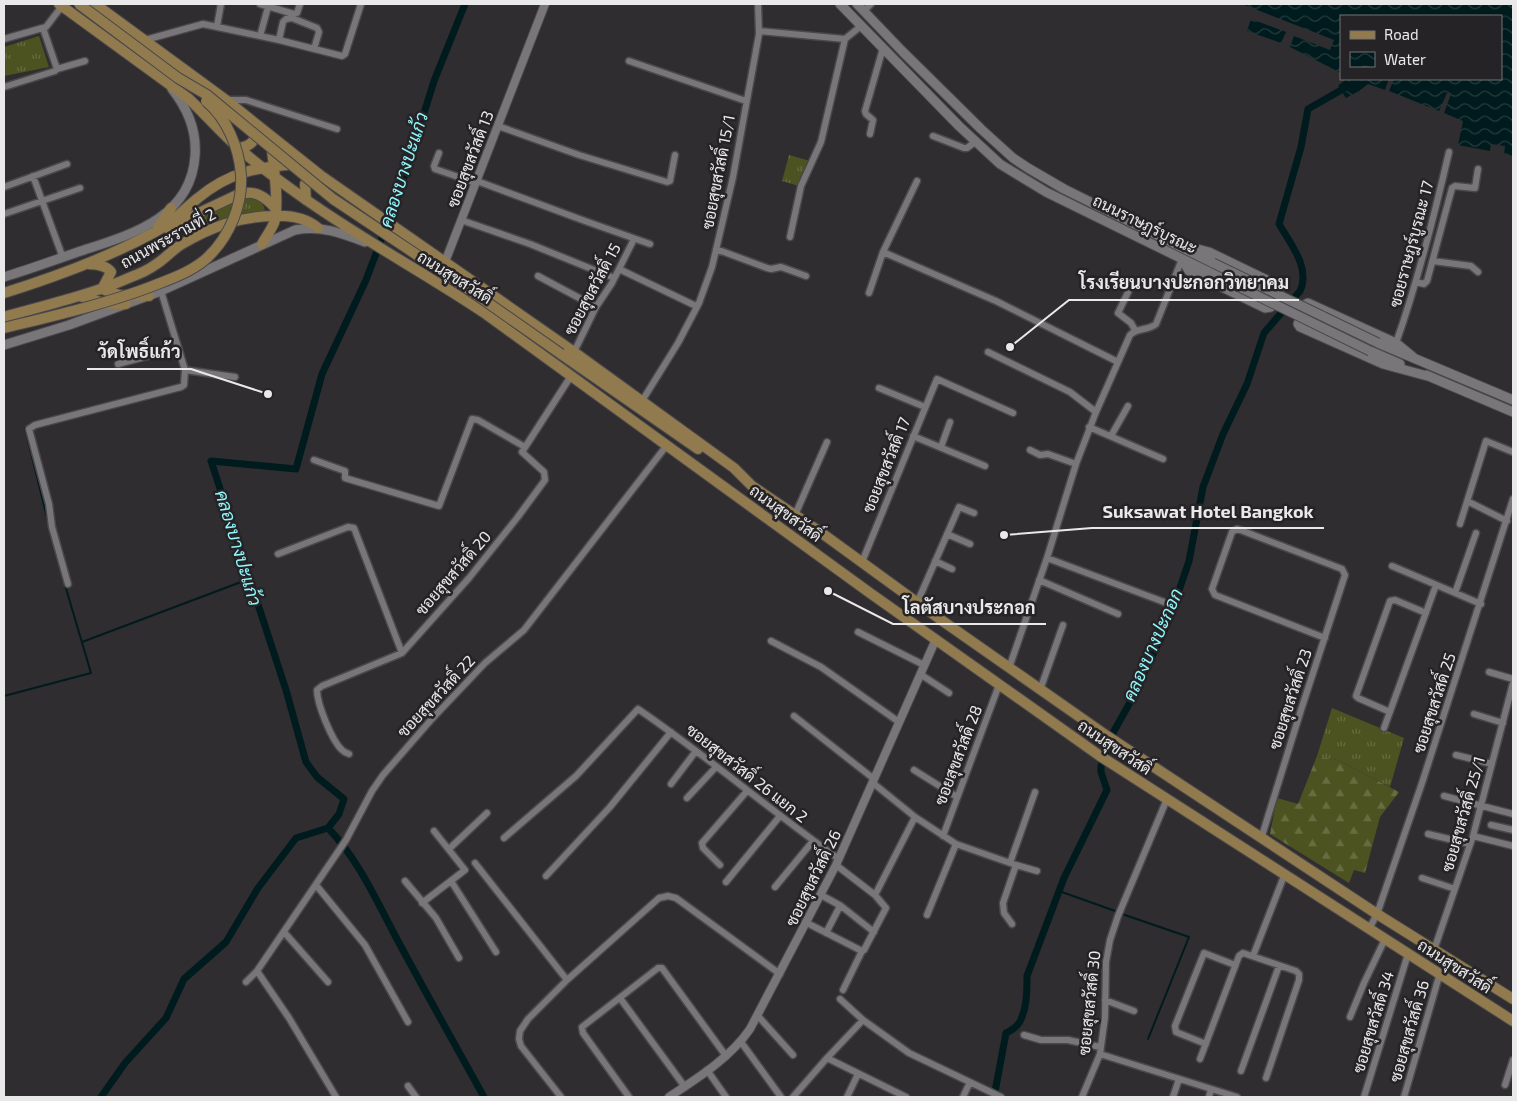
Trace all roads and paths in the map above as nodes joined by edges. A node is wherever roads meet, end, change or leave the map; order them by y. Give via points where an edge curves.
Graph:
1 (79, 4) edge
2 (95, 4) edge
3 (221, 4) edge
4 (260, 4) edge
5 (300, 4) edge
6 (361, 4) edge
7 (545, 4) edge
8 (758, 4) edge
9 (840, 4) edge
10 (871, 4) edge
11 (61, 5) edge
12 (268, 7) junction
13 (861, 7) edge
14 (217, 26) junction
15 (861, 26) junction
16 (43, 28) junction
17 (759, 31) junction
18 (260, 36) junction
19 (845, 38) junction
20 (4, 40) edge
21 (145, 40) junction
22 (279, 40) junction
23 (883, 48) junction
24 (314, 49) junction
25 (85, 61) dead end
26 (629, 61) dead end
27 (56, 69) junction
28 (178, 78) junction
29 (167, 82) junction
30 (4, 87) edge
31 (226, 100) junction
32 (746, 101) junction
33 (257, 124) junction
34 (498, 126) junction
35 (337, 128) dead end
36 (270, 133) junction
37 (870, 134) dead end
38 (933, 136) dead end
39 (975, 142) junction
40 (239, 148) junction
41 (439, 152) dead end
42 (1450, 152) dead end
43 (675, 155) dead end
44 (67, 164) dead end
45 (308, 166) junction
46 (1478, 169) dead end
47 (270, 170) junction
48 (320, 175) junction
49 (33, 176) junction
50 (917, 181) dead end
51 (477, 182) junction
52 (4, 187) edge
53 (80, 188) dead end
54 (43, 200) junction
55 (306, 200) junction
56 (171, 208) junction
57 (275, 212) junction
58 (4, 214) edge
59 (461, 220) junction
60 (176, 225) junction
61 (318, 228) junction
62 (155, 233) junction
63 (790, 238) dead end
64 (634, 239) junction
65 (1168, 240) junction
66 (262, 244) junction
67 (650, 244) dead end
68 (181, 245) junction
69 (374, 245) junction
70 (716, 249) junction
71 (883, 252) junction
72 (63, 258) junction
73 (1182, 259) junction
74 (1433, 260) junction
75 (445, 262) junction
76 (88, 264) junction
77 (619, 269) junction
78 (1478, 272) dead end
79 (538, 276) dead end
80 (806, 276) dead end
81 (4, 277) edge
82 (614, 278) junction
83 (1133, 282) dead end
84 (1416, 282) junction
85 (102, 289) junction
86 (162, 291) junction
87 (4, 293) edge
88 (869, 293) dead end
89 (80, 296) junction
90 (149, 296) junction
91 (126, 304) junction
92 (696, 306) junction
93 (596, 307) junction
94 (4, 316) edge
95 (4, 328) edge
96 (1135, 330) junction
97 (1396, 343) junction
98 (4, 345) edge
99 (178, 348) junction
100 (574, 352) junction
101 (988, 352) dead end
102 (1413, 357) junction
103 (1118, 362) junction
104 (118, 364) dead end
105 (185, 370) junction
106 (571, 376) junction
107 (234, 377) dead end
108 (1432, 377) junction
109 (879, 388) dead end
110 (1513, 400) edge
111 (642, 401) junction
112 (1128, 406) dead end
113 (925, 407) junction
114 (1096, 412) junction
115 (1513, 412) edge
116 (1013, 413) dead end
117 (950, 422) dead end
118 (1089, 427) junction
119 (913, 436) junction
120 (1111, 436) junction
121 (827, 442) dead end
122 (667, 445) junction
123 (525, 447) junction
124 (941, 447) junction
125 (1030, 450) dead end
126 (1513, 452) edge
127 (1163, 459) dead end
128 (314, 460) dead end
129 (1076, 464) junction
130 (985, 466) dead end
131 (746, 481) junction
132 (1513, 499) edge
133 (1470, 504) dead end
134 (974, 513) dead end
135 (795, 515) junction
136 (1507, 520) junction
137 (1460, 524) dead end
138 (1476, 533) dead end
139 (947, 534) junction
140 (970, 544) dead end
141 (278, 554) dead end
142 (1047, 558) junction
143 (935, 561) junction
144 (862, 562) junction
145 (1392, 566) dead end
146 (952, 569) dead end
147 (1039, 580) junction
148 (68, 584) dead end
149 (1436, 585) junction
150 (1455, 593) junction
151 (1164, 602) dead end
152 (917, 603) junction
153 (1481, 604) junction
154 (1426, 613) junction
155 (1118, 614) dead end
156 (1063, 625) dead end
157 (858, 632) dead end
158 (1325, 638) junction
159 (936, 639) junction
160 (770, 641) dead end
161 (402, 653) junction
162 (924, 665) junction
163 (1009, 668) junction
164 (1489, 672) dead end
165 (920, 674) junction
166 (1513, 679) edge
167 (1513, 683) edge
168 (999, 685) junction
169 (1040, 690) junction
170 (949, 693) dead end
171 (1390, 712) junction
172 (1474, 714) dead end
173 (794, 716) dead end
174 (899, 722) junction
175 (1503, 723) junction
176 (1384, 728) dead end
177 (671, 732) junction
178 (696, 751) junction
179 (349, 754) dead end
180 (1456, 755) dead end
181 (1492, 764) junction
182 (716, 767) junction
183 (914, 770) dead end
184 (874, 781) junction
185 (671, 784) dead end
186 (747, 791) junction
187 (1035, 792) dead end
188 (1444, 796) dead end
189 (957, 797) junction
190 (687, 798) dead end
191 (1167, 798) junction
192 (1482, 806) junction
193 (487, 813) dead end
194 (1513, 814) edge
195 (780, 816) junction
196 (915, 817) junction
197 (1490, 825) dead end
198 (1513, 830) edge
199 (434, 831) dead end
200 (1428, 834) dead end
201 (943, 836) junction
202 (1473, 836) junction
203 (504, 838) dead end
204 (1261, 839) junction
205 (813, 841) junction
206 (956, 844) junction
207 (1470, 844) junction
208 (1513, 846) edge
209 (449, 849) junction
210 (837, 862) junction
211 (475, 863) dead end
212 (1013, 864) junction
213 (720, 865) dead end
214 (1037, 872) dead end
215 (546, 876) dead end
216 (1284, 876) junction
217 (1422, 878) dead end
218 (405, 880) dead end
219 (451, 881) junction
220 (726, 882) dead end
221 (316, 885) junction
222 (775, 887) dead end
223 (1455, 888) junction
224 (821, 895) junction
225 (875, 895) junction
226 (422, 902) junction
227 (840, 906) junction
228 (1377, 914) junction
229 (927, 915) dead end
230 (807, 923) junction
231 (1012, 924) dead end
232 (1369, 929) junction
233 (284, 932) junction
234 (874, 932) junction
235 (826, 933) junction
236 (1384, 939) junction
237 (1434, 950) junction
238 (862, 951) junction
239 (496, 952) dead end
240 (1408, 954) junction
241 (1253, 956) junction
242 (459, 958) dead end
243 (1235, 965) junction
244 (1279, 966) junction
245 (257, 971) junction
246 (1440, 973) junction
247 (780, 974) junction
248 (567, 980) junction
249 (246, 982) dead end
250 (328, 982) dead end
251 (843, 990) dead end
252 (620, 998) junction
253 (840, 999) dead end
254 (1513, 999) edge
255 (1105, 1000) junction
256 (1134, 1011) dead end
257 (758, 1016) junction
258 (1350, 1017) dead end
259 (863, 1020) junction
260 (1513, 1021) edge
261 (408, 1022) dead end
262 (1024, 1034) dead end
263 (741, 1042) junction
264 (1206, 1044) junction
265 (1100, 1050) junction
266 (793, 1055) dead end
267 (726, 1056) junction
268 (827, 1058) junction
269 (1200, 1059) dead end
270 (1513, 1060) edge
271 (707, 1070) junction
272 (1241, 1071) dead end
273 (858, 1074) junction
274 (1266, 1078) dead end
275 (1179, 1079) junction
276 (970, 1082) junction
277 (1505, 1085) dead end
278 (408, 1086) dead end
279 (685, 1087) junction
280 (890, 1089) junction
281 (1211, 1089) junction
282 (679, 1095) edge
283 (336, 1097) edge
284 (416, 1097) edge
285 (561, 1097) edge
286 (629, 1097) edge
287 (670, 1097) edge
288 (726, 1097) edge
289 (781, 1097) edge
290 (793, 1097) edge
291 (847, 1097) edge
292 (886, 1097) edge
293 (906, 1097) edge
294 (963, 1097) edge
295 (1000, 1097) edge
296 (1082, 1097) edge
297 (1173, 1097) edge
298 (1209, 1097) edge
299 (1237, 1097) edge
300 (1364, 1097) edge
301 (1404, 1097) edge

1 - 28 main road, bridge
2 - 21 main road, ถนนสุขสวัสดิ์
3 - 14 street
4 - 12 street
5 - 12 street via 294,14
6 - 24 street via 345,54 337,56
7 - 34 street, ซอยสุขสวัสดิ์ 13
8 - 17 street, ซอยสุขสวัสดิ์ 15/1
9 - 15 main road, ถนนราษฎร์บูรณะ
10 - 13 street
11 - 16 street
11 - 29 main road, ถนนสุขสวัสดิ์
12 - 18 street
13 - 65 main road, ถนนราษฎร์บูรณะ via 981,129 1014,158 1064,189
14 - 18 street
14 - 21 street via 202,24
15 - 19 street
15 - 23 main road, ถนนราษฎร์บูรณะ
16 - 20 street
16 - 27 street
17 - 19 street
17 - 32 street, ซอยสุขสวัสดิ์ 15/1
18 - 22 street
19 - 63 street via 821,142 801,186
21 - 31 main road, ถนนสุขสวัสดิ์
22 - 24 street
22 - 24 street via 284,22 292,18 317,28 319,32
23 - 37 street via 865,110 873,120
23 - 39 main road, ถนนราษฎร์บูรณะ
25 - 27 street
26 - 32 street
27 - 30 street via 55,72
28 - 95 main road, bridge via 210,104 224,122 237,151 241,182 239,200 232,223 222,240 196,266 160,283 100,304
28 - 131 main road, bridge via 207,95 334,199 472,290
29 - 40 main road, ถนนสุขสวัสดิ์
29 - 56 main road, ถนนพระรามที่ 2 via 188,113 196,148 192,178
31 - 33 main road, ถนนสุขสวัสดิ์
31 - 35 street via 246,100
32 - 70 street, ซอยสุขสวัสดิ์ 15/1
33 - 36 main road, ถนนสุขสวัสดิ์
33 - 40 main road via 252,144
34 - 43 street via 667,182 670,181
34 - 51 street, ซอยสุขสวัสดิ์ 13
36 - 45 main road, ถนนสุขสวัสดิ์
36 - 47 main road
38 - 39 street via 964,148
39 - 73 main road, ถนนราษฎร์บูรณะ via 1000,164 1029,182
40 - 47 main road, ถนนสุขสวัสดิ์
41 - 51 street via 435,169
42 - 84 street, ซอยราษฎร์บูรณะ 17
44 - 49 street
45 - 47 main road, ถนนพระรามที่ 2 via 300,164
45 - 48 main road, ถนนสุขสวัสดิ์
46 - 74 street via 1475,188 1452,188
47 - 55 main road, ถนนสุขสวัสดิ์
47 - 57 main road
47 - 62 main road, ถนนพระรามที่ 2 via 244,171 222,181
48 - 55 main road via 311,177 305,184
48 - 75 main road, ถนนสุขสวัสดิ์
49 - 52 street
49 - 54 street
50 - 71 street
51 - 59 street, ซอยสุขสวัสดิ์ 13
51 - 64 street
53 - 54 street
54 - 58 street
54 - 72 street
55 - 69 main road, ถนนสุขสวัสดิ์
56 - 62 main road
56 - 72 main road, ถนนพระรามที่ 2 via 156,221 127,236
57 - 60 main road via 264,196 247,192
57 - 61 main road, ถนนพระรามที่ 2 via 302,218
57 - 66 main road via 274,224
57 - 68 main road, ถนนพระรามที่ 2 via 229,221
59 - 75 street, ซอยสุขสวัสดิ์ 13
59 - 82 street
60 - 62 main road
60 - 68 main road via 185,234
61 - 66 main road, ถนนพระรามที่ 2 via 295,230
61 - 69 main road, ถนนพระรามที่ 2
62 - 76 main road, ถนนพระรามที่ 2
64 - 67 street
64 - 77 street, ซอยสุขสวัสดิ์ 15
65 - 73 main road via 1209,252 1279,289 1271,307 1265,308 1189,271
65 - 102 main road, ถนนราษฎร์บูรณะ, bridge
66 - 86 main road, ถนนพระรามที่ 2
68 - 85 main road, ถนนพระรามที่ 2 via 154,266
69 - 106 main road, ถนนสุขสวัสดิ์ via 470,303
70 - 80 street, ซอยสุขสวัสดิ์ 15/1 via 767,268 781,267
70 - 92 street, ซอยสุขสวัสดิ์ 15/1
71 - 88 street
71 - 103 street via 996,301
72 - 81 main road, ถนนพระรามที่ 2
73 - 96 street via 1156,324
73 - 108 main road, ถนนราษฎร์บูรณะ, bridge via 1370,351
74 - 78 street via 1471,266
74 - 84 street via 1428,281 1424,284
75 - 100 main road, ถนนสุขสวัสดิ์
76 - 85 main road via 102,266 111,272
76 - 87 main road, ถนนพระรามที่ 2
77 - 82 street, ซอยสุขสวัสดิ์ 15
77 - 92 street
79 - 93 street
82 - 93 street, ซอยสุขสวัสดิ์ 15
83 - 96 street via 1118,313
84 - 97 street, ซอยราษฎร์บูรณะ 17
85 - 89 main road, ถนนพระรามที่ 2
85 - 90 main road via 119,295
86 - 90 main road, ถนนพระรามที่ 2
86 - 99 street
89 - 91 main road via 96,302
89 - 94 main road, ถนนพระรามที่ 2
90 - 91 main road, ถนนพระรามที่ 2
91 - 98 main road, ถนนพระรามที่ 2
92 - 111 street, ซอยสุขสวัสดิ์ 15/1 via 678,343
93 - 100 street, ซอยสุขสวัสดิ์ 15
96 - 103 street
97 - 102 main road
97 - 108 main road via 1308,303 1298,324 1383,364
99 - 104 street
99 - 105 street
100 - 111 main road, ถนนสุขสวัสดิ์
101 - 114 street via 1070,392
102 - 110 main road, ถนนราษฎร์บูรณะ
103 - 114 street
105 - 107 street
105 - 148 street via 186,380 181,387 29,429
106 - 122 main road, ถนนสุขสวัสดิ์
106 - 123 street
108 - 115 main road, ถนนราษฎร์บูรณะ
109 - 113 street via 911,398
111 - 131 main road, ถนนสุขสวัสดิ์ via 734,468
112 - 120 street
113 - 116 street, ซอยสุขสวัสดิ์ 17 via 937,379
113 - 119 street, ซอยสุขสวัสดิ์ 17
114 - 118 street
117 - 124 street
118 - 120 street
118 - 129 street
119 - 124 street
119 - 144 street, ซอยสุขสวัสดิ์ 17
120 - 127 street
121 - 135 street
122 - 159 main road, ถนนสุขสวัสดิ์
122 - 221 street, ซอยสุขสวัสดิ์ 22 via 524,630 486,663 383,775
123 - 128 street via 472,419 439,506 346,478 345,471
123 - 161 street, ซอยสุขสวัสดิ์ 20 via 523,455 544,472 545,480 469,578
124 - 130 street
125 - 129 street
126 - 137 street via 1486,441
129 - 142 street
131 - 135 main road, ถนนสุขสวัสดิ์
132 - 136 street, ซอยสุขสวัสดิ์ 25
133 - 136 street
134 - 139 street via 959,507
135 - 144 main road, ถนนสุขสวัสดิ์
136 - 153 street, ซอยสุขสวัสดิ์ 25
138 - 150 street
139 - 140 street
139 - 143 street
141 - 161 street via 348,527 354,528
142 - 147 street
142 - 151 street
143 - 146 street
143 - 152 street
144 - 152 main road, ถนนสุขสวัสดิ์
145 - 149 street
147 - 155 street
147 - 163 street
149 - 150 street
149 - 154 street
150 - 153 street
152 - 163 main road, ถนนสุขสวัสดิ์
153 - 228 street, ซอยสุขสวัสดิ์ 25
154 - 171 street
154 - 171 street via 1390,601 1356,696
156 - 169 street
157 - 162 street
158 - 158 street, ซอยสุขสวัสดิ์ 23 via 1215,595 1212,589 1232,532 1237,529 1342,569 1345,575
158 - 204 street, ซอยสุขสวัสดิ์ 23
159 - 162 street, ซอยสุขสวัสดิ์ 26
159 - 168 main road, ถนนสุขสวัสดิ์
160 - 174 street via 821,667
161 - 179 street, ซอยสุขสวัสดิ์ 20 via 318,690 318,699 332,734 341,750
162 - 165 street, ซอยสุขสวัสดิ์ 26
163 - 169 main road, ถนนสุขสวัสดิ์
164 - 166 street
165 - 170 street
165 - 174 street, ซอยสุขสวัสดิ์ 26
167 - 175 street, ซอยสุขสวัสดิ์ 25/1
168 - 189 street, ซอยสุขสวัสดิ์ 28
168 - 191 main road, ถนนสุขสวัสดิ์ via 1116,767
169 - 204 main road, ถนนสุขสวัสดิ์
171 - 176 street
172 - 175 street
173 - 184 street
174 - 184 street, ซอยสุขสวัสดิ์ 26
175 - 181 street, ซอยสุขสวัสดิ์ 25/1
177 - 178 street, ซอยสุขสวัสดิ์ 26 แยก 2
177 - 203 street, ซอยสุขสวัสดิ์ 26 แยก 2 via 638,709 576,776
177 - 215 street via 610,807
178 - 182 street, ซอยสุขสวัสดิ์ 26 แยก 2
178 - 185 street
180 - 181 street
181 - 192 street, ซอยสุขสวัสดิ์ 25/1
182 - 186 street, ซอยสุขสวัสดิ์ 26 แยก 2
182 - 190 street
183 - 189 street
184 - 196 street
184 - 210 street, ซอยสุขสวัสดิ์ 26
186 - 195 street, ซอยสุขสวัสดิ์ 26 แยก 2
186 - 213 street via 702,843 702,848
187 - 212 street
188 - 192 street
189 - 201 street, ซอยสุขสวัสดิ์ 28
191 - 216 main road, ถนนสุขสวัสดิ์
191 - 255 street, ซอยสุขสวัสดิ์ 30 via 1110,940
192 - 194 street
192 - 202 street, ซอยสุขสวัสดิ์ 25/1
193 - 209 street
195 - 205 street, ซอยสุขสวัสดิ์ 26 แยก 2
195 - 220 street
196 - 201 street
196 - 225 street
197 - 198 street
199 - 209 street
200 - 207 street
201 - 206 street
202 - 207 street, ซอยสุขสวัสดิ์ 25/1
202 - 208 street
204 - 228 main road, ถนนสุขสวัสดิ์
205 - 210 street, ซอยสุขสวัสดิ์ 26 แยก 2
205 - 222 street
206 - 212 street
206 - 229 street
207 - 223 street, ซอยสุขสวัสดิ์ 25/1
209 - 219 street via 466,870
210 - 224 street, ซอยสุขสวัสดิ์ 26
210 - 225 street, ซอยสุขสวัสดิ์ 26 แยก 2
211 - 248 street
212 - 214 street
212 - 231 street via 1003,903 1004,913
216 - 232 main road, ถนนสุขสวัสดิ์
216 - 241 street
217 - 223 street
218 - 226 street
219 - 226 street
219 - 239 street
221 - 233 street, ซอยสุขสวัสดิ์ 22
221 - 261 street via 365,945
223 - 237 street, ซอยสุขสวัสดิ์ 25/1
224 - 227 street
224 - 230 street, ซอยสุขสวัสดิ์ 26
225 - 234 street via 886,908
226 - 242 street via 436,918
227 - 234 street
227 - 235 street
228 - 232 street, ซอยสุขสวัสดิ์ 25
228 - 237 main road, ถนนสุขสวัสดิ์
230 - 235 street
230 - 247 street, ซอยสุขสวัสดิ์ 26
232 - 236 main road, ถนนสุขสวัสดิ์
233 - 245 street, ซอยสุขสวัสดิ์ 22
233 - 250 street
234 - 238 street
235 - 238 street
236 - 240 main road, ถนนสุขสวัสดิ์
236 - 258 street
237 - 254 main road, ถนนสุขสวัสดิ์
238 - 251 street
240 - 246 main road, ถนนสุขสวัสดิ์
240 - 300 street, ซอยสุขสวัสดิ์ 34
241 - 243 street via 1243,953
241 - 244 street
243 - 264 street
243 - 264 street via 1204,953 1175,1029
244 - 272 street
244 - 274 street via 1296,971 1299,980
245 - 249 street, ซอยสุขสวัสดิ์ 22
245 - 283 street
246 - 260 main road, ถนนสุขสวัสดิ์
246 - 301 street, ซอยสุขสวัสดิ์ 36
247 - 248 street via 676,898 668,896 654,901
247 - 257 street, ซอยสุขสวัสดิ์ 26
248 - 285 street via 528,1019 519,1039
252 - 267 street via 662,968
252 - 279 street
252 - 286 street via 584,1025 582,1033
253 - 259 street
255 - 256 street
255 - 265 street, ซอยสุขสวัสดิ์ 30
257 - 263 street, ซอยสุขสวัสดิ์ 26
257 - 266 street
259 - 268 street
259 - 276 street via 910,1053
262 - 265 street via 1041,1040 1068,1040
263 - 267 street, ซอยสุขสวัสดิ์ 26
263 - 289 street
264 - 269 street
265 - 275 street
265 - 296 street, ซอยสุขสวัสดิ์ 30
267 - 271 street, ซอยสุขสวัสดิ์ 26
268 - 273 street
268 - 290 street
270 - 277 street
271 - 279 street, ซอยสุขสวัสดิ์ 26
271 - 288 street
273 - 280 street
273 - 291 street
275 - 281 street
275 - 297 street
276 - 294 street
276 - 295 street
278 - 284 street
279 - 282 street, ซอยสุขสวัสดิ์ 26
280 - 292 street
280 - 293 street
281 - 298 street
281 - 299 street
282 - 287 street, ซอยสุขสวัสดิ์ 26

